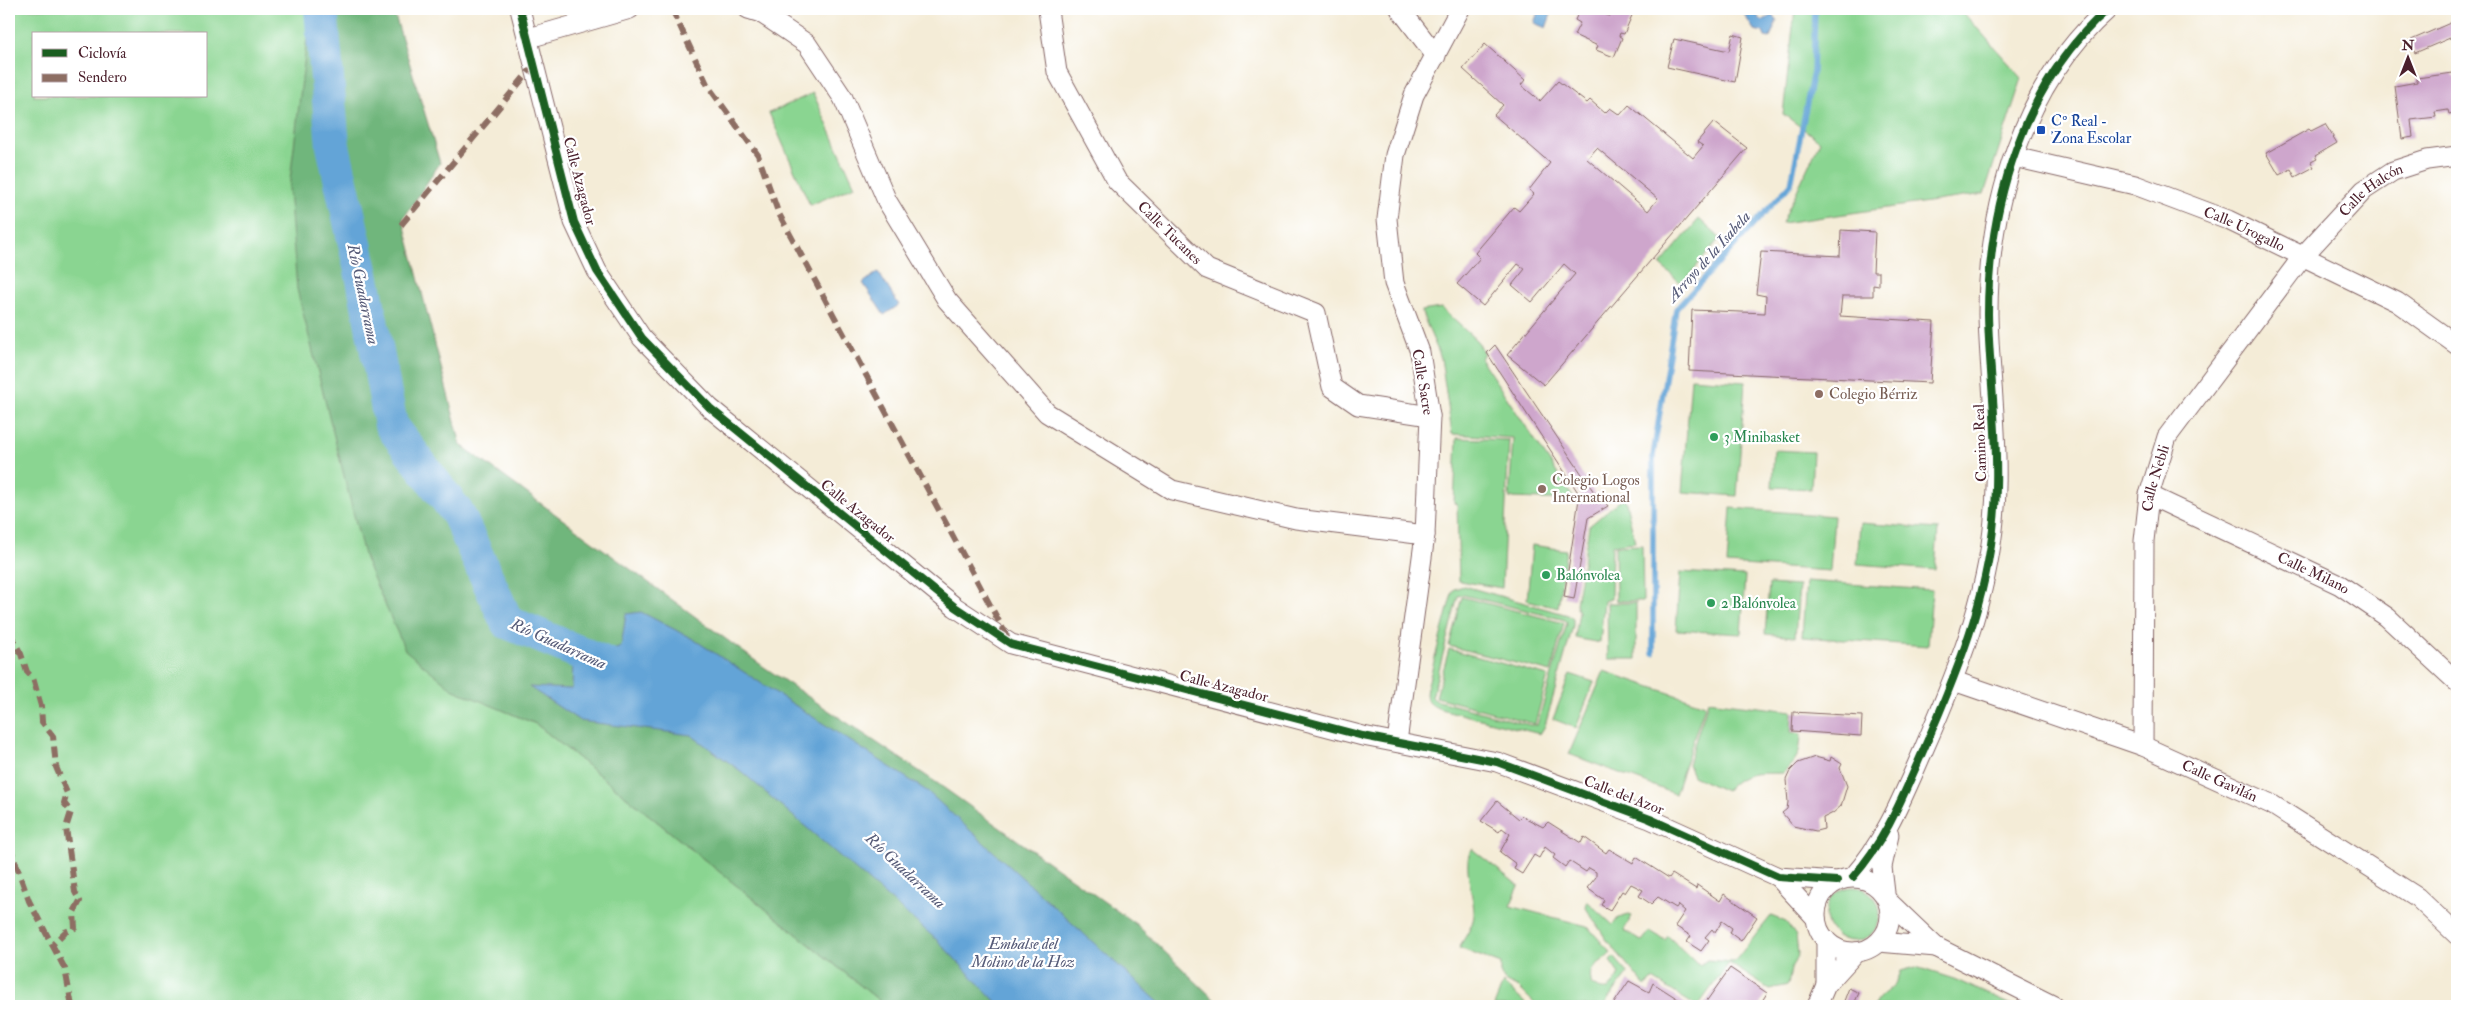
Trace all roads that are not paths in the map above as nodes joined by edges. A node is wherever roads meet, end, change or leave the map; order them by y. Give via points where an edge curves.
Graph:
1 (520, 9) edge
2 (630, 9) edge
3 (748, 9) edge
4 (1400, 9) edge
5 (1460, 9) edge
6 (2108, 9) edge
7 (1048, 10) dead end
8 (529, 38) junction
9 (1436, 56) junction
10 (2457, 156) edge
11 (2014, 157) junction
12 (2303, 256) junction
13 (2457, 345) edge
14 (1430, 416) junction
15 (2150, 495) junction
16 (1424, 535) junction
17 (1954, 681) junction
18 (2457, 682) edge
19 (1396, 742) junction
20 (2143, 746) junction
21 (1891, 824) junction
22 (1778, 878) junction
23 (1845, 879) junction
24 (1887, 898) junction
25 (1816, 918) junction
26 (2457, 935) edge
27 (1826, 940) junction
28 (1879, 942) junction
29 (1936, 947) junction
30 (1856, 952) junction
31 (1826, 985) junction
32 (1817, 1006) edge
33 (2054, 1006) edge

1 - 8 street, Calle Azagador
2 - 8 street
3 - 16 street via 761,13 807,44 843,98 887,201 947,300 1047,413 1172,490 1296,519
4 - 9 street
5 - 9 street, Calle Sacre
6 - 11 street, Camino Real via 2070,50 2046,84 2023,130
7 - 14 street, Calle Tucanes via 1056,72 1117,181 1207,269 1316,313 1332,387 1358,404
8 - 19 street, Calle Azagador via 574,222 597,271 642,338 710,408 955,607 1011,644 1220,700
9 - 14 street, Calle Sacre via 1414,95 1395,155 1387,218 1394,284 1420,352
10 - 12 street, Calle Halcón via 2427,160 2393,171 2364,190
11 - 12 street, Calle Urogallo via 2135,185 2228,220
11 - 17 street, Camino Real via 1996,223 1989,287 1996,486 1992,541 1984,591
12 - 13 street, Calle Urogallo via 2397,302
12 - 15 street, Calle Nebli via 2167,437
14 - 16 street, Calle Sacre
15 - 18 street, Calle Milano via 2340,586 2387,617
15 - 20 street, Calle Nebli via 2144,541
16 - 19 street, Calle Sacre
17 - 20 street, Calle Gavilán
17 - 21 street, Camino Real
19 - 22 street, Calle del Azor via 1496,762 1650,819
20 - 26 street, Calle Gavilán via 2271,804 2416,897
21 - 23 street, Camino Real via 1870,858
21 - 24 street, Camino Real via 1882,867
22 - 23 street, Calle del Azor
22 - 25 street, Calle del Azor
23 - 24 street via 1871,881
23 - 25 street via 1820,896
24 - 28 street via 1890,924
24 - 29 street
25 - 27 street
27 - 30 street via 1839,949
27 - 31 street
28 - 29 street
28 - 30 street
29 - 33 street
30 - 31 street
31 - 32 street

